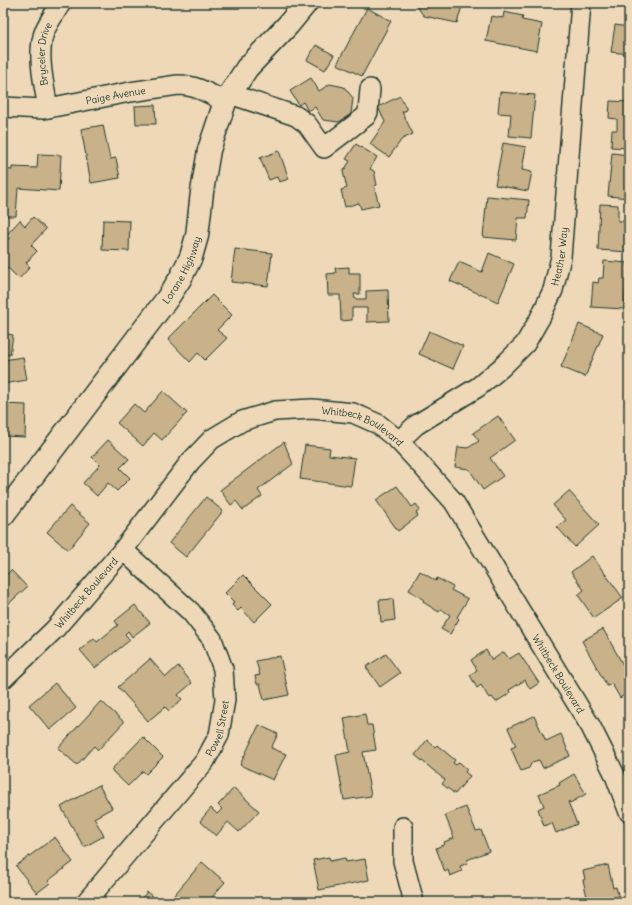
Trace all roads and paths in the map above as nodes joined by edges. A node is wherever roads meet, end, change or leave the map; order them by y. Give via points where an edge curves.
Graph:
1 (61, 3) edge
2 (306, 3) edge
3 (581, 3) edge
4 (370, 89) dead end
5 (228, 98) junction
6 (3, 107) edge
7 (48, 108) junction
8 (400, 441) junction
9 (3, 515) edge
10 (123, 550) junction
11 (3, 679) edge
12 (629, 812) edge
13 (402, 827) dead end
14 (86, 902) edge
15 (414, 902) edge

1 - 7 street, Bryceler Drive via 42,40 43,77
2 - 5 street, Lorane Highway via 247,68
3 - 8 street, Heather Way via 561,257 553,290 525,344 502,367 478,386 416,425
4 - 5 street, Paige Avenue via 366,116 324,148 307,124 296,116
5 - 7 street, Paige Avenue via 195,87 178,85
5 - 9 street, Lorane Highway via 209,150 197,236 191,257 180,279
6 - 7 street, Paige Avenue
8 - 10 street, Whitbeck Boulevard via 378,424 353,413 312,409 275,411 242,421 212,439 190,462
8 - 12 street, Whitbeck Boulevard via 454,502 591,727 614,773
10 - 11 street, Whitbeck Boulevard via 55,629
10 - 14 street, Powell Street via 191,612 212,639 223,670 225,700 219,735 205,761
13 - 15 street via 403,861

